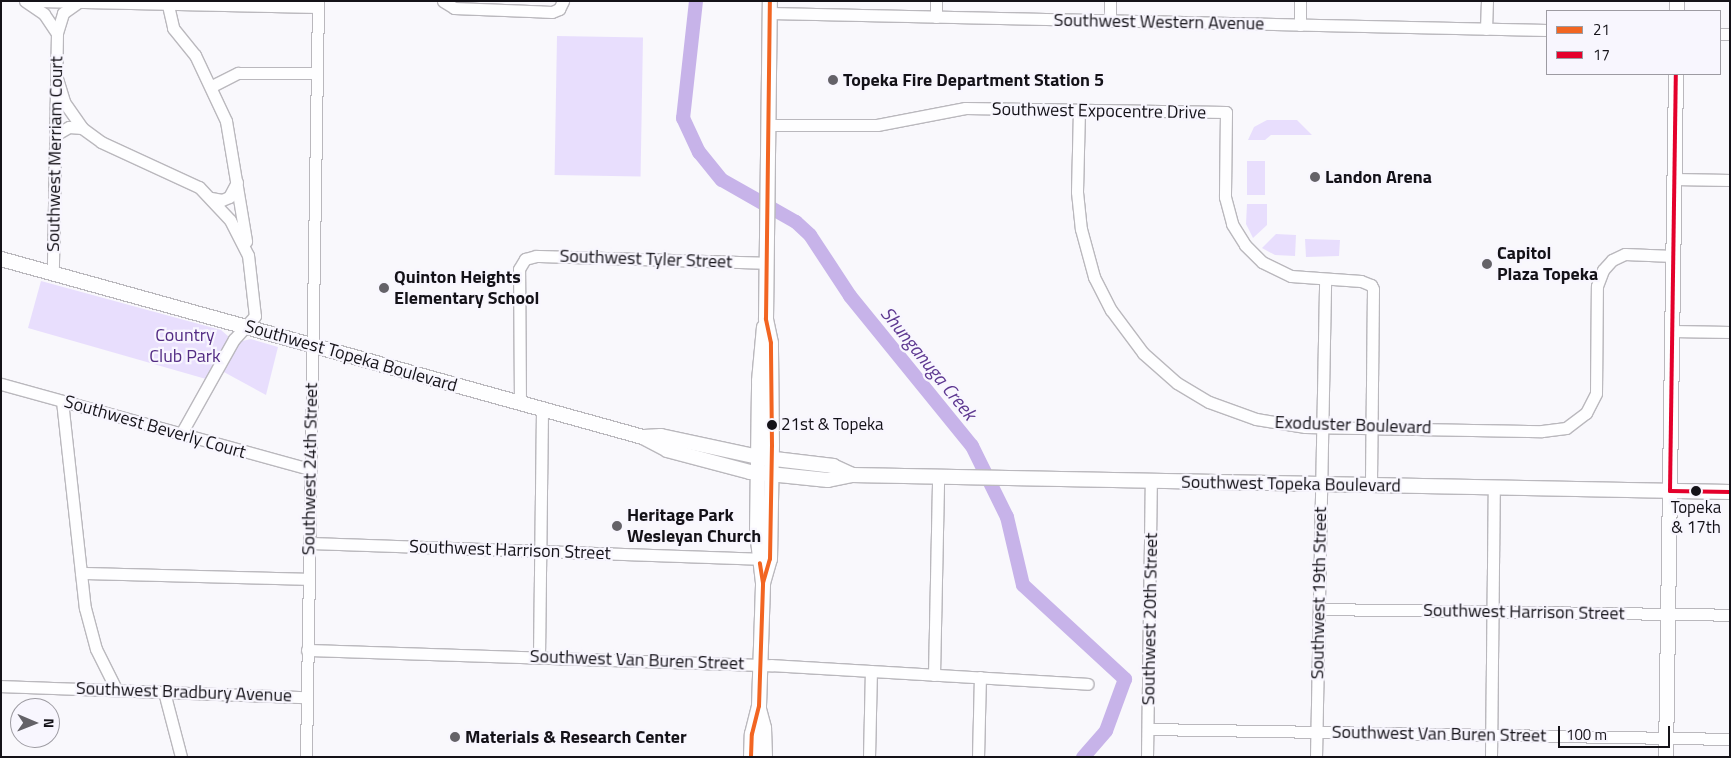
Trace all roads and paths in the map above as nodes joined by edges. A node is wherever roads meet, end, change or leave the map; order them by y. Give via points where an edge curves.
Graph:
1 (25, 1) edge
2 (37, 1) edge
3 (443, 1) edge
4 (936, 1) edge
5 (1110, 1) edge
6 (1300, 1) edge
7 (1487, 1) edge
8 (80, 2) edge
9 (167, 3) edge
10 (318, 4) edge
11 (561, 5) edge
12 (770, 7) edge
13 (936, 17) junction
14 (1110, 21) junction
15 (1300, 25) junction
16 (1486, 29) junction
17 (1546, 30) edge
18 (57, 33) junction
19 (317, 73) junction
20 (56, 75) junction
21 (1676, 75) edge
22 (212, 86) junction
23 (1078, 110) junction
24 (768, 125) junction
25 (82, 128) junction
26 (55, 135) junction
27 (1674, 179) junction
28 (237, 180) junction
29 (1730, 180) edge
30 (211, 198) junction
31 (248, 255) junction
32 (1673, 256) junction
33 (1, 259) edge
34 (767, 263) junction
35 (53, 274) junction
36 (1325, 280) junction
37 (247, 327) junction
38 (1672, 332) junction
39 (1730, 332) edge
40 (313, 346) junction
41 (1, 384) edge
42 (62, 401) junction
43 (520, 403) junction
44 (542, 409) junction
45 (1322, 427) junction
46 (1371, 428) junction
47 (181, 434) junction
48 (643, 437) junction
49 (765, 458) junction
50 (310, 469) junction
51 (765, 473) junction
52 (852, 475) junction
53 (938, 478) junction
54 (1151, 481) junction
55 (1322, 484) junction
56 (1371, 486) junction
57 (1494, 488) junction
58 (1670, 491) junction
59 (1730, 492) edge
60 (309, 542) junction
61 (540, 551) junction
62 (765, 559) junction
63 (81, 573) junction
64 (308, 579) junction
65 (1319, 609) junction
66 (1492, 611) junction
67 (1668, 614) junction
68 (1730, 616) edge
69 (307, 650) junction
70 (539, 656) junction
71 (760, 664) junction
72 (871, 671) junction
73 (934, 674) junction
74 (980, 678) junction
75 (1087, 684) dead end
76 (1, 686) edge
77 (116, 689) junction
78 (164, 692) junction
79 (307, 696) junction
80 (759, 706) junction
81 (1148, 729) junction
82 (1317, 732) junction
83 (1491, 734) junction
84 (1666, 738) junction
85 (1730, 739) edge
86 (181, 757) edge
87 (306, 757) edge
88 (751, 757) edge
89 (765, 757) edge
90 (869, 757) edge
91 (978, 757) edge
92 (1147, 757) edge
93 (1316, 757) edge
94 (1491, 757) edge
95 (1666, 757) edge

1 - 18 street, Southwest Merriam Court via 44,14
2 - 8 street
3 - 11 street via 454,8 552,12
4 - 13 street
5 - 14 street
6 - 15 street
7 - 16 street
8 - 9 street
8 - 18 street, Southwest Merriam Court via 63,14
9 - 10 street
9 - 22 street via 174,28 195,55
10 - 19 street, Southwest 24th Street
12 - 13 street, Southwest Western Avenue
12 - 24 main road
13 - 14 street, Southwest Western Avenue
14 - 15 street, Southwest Western Avenue
15 - 16 street, Southwest Western Avenue
16 - 17 street, Southwest Western Avenue
18 - 20 street, Southwest Merriam Court
19 - 22 street via 238,73
19 - 40 street, Southwest 24th Street
20 - 25 street via 64,102
20 - 26 street, Southwest Merriam Court
21 - 27 main road
22 - 28 street via 231,138
23 - 24 street, Southwest Expocentre Drive via 965,108 877,125
23 - 36 street, Southwest Expocentre Drive via 1226,112 1225,197 1237,234 1252,253 1272,268 1291,276
23 - 45 street, Exoduster Boulevard via 1080,229 1096,283 1124,331 1168,376 1209,402 1268,422
24 - 34 main road
25 - 26 street via 69,127
25 - 30 street via 101,142 194,184
26 - 35 street, Southwest Merriam Court
27 - 29 street
27 - 32 main road
28 - 30 street via 229,197 222,200
28 - 31 street
30 - 31 street via 233,224
31 - 37 street via 256,306 255,316
32 - 38 main road
32 - 46 street, Exoduster Boulevard via 1625,254 1612,260 1603,270 1598,286 1596,393 1586,413 1572,424 1542,430
33 - 35 main road, Southwest Topeka Boulevard
34 - 43 street, Southwest Tyler Street via 536,256 525,259 520,269
34 - 49 main road via 766,319 762,339
35 - 37 main road, Southwest Topeka Boulevard
36 - 45 street, Southwest 19th Street
36 - 46 street, Southwest Expocentre Drive via 1367,283 1374,294
37 - 40 main road, Southwest Topeka Boulevard
37 - 47 street via 234,339
38 - 39 street
38 - 58 main road
40 - 43 main road, Southwest Topeka Boulevard
40 - 50 street, Southwest 24th Street
41 - 42 street, Southwest Beverly Court
42 - 47 street, Southwest Beverly Court
42 - 63 street
43 - 44 main road, Southwest Topeka Boulevard
44 - 48 main road, Southwest Topeka Boulevard
44 - 61 street
45 - 46 street, Exoduster Boulevard
45 - 55 street, Southwest 19th Street
46 - 56 street, Southwest Expocentre Drive
47 - 50 street, Southwest Beverly Court
48 - 49 main road, Southwest Topeka Boulevard via 661,436
48 - 51 main road, Southwest Topeka Boulevard via 667,450
49 - 51 main road
49 - 52 main road, Southwest Topeka Boulevard via 832,466
50 - 60 street, Southwest 24th Street
51 - 52 main road, Southwest Topeka Boulevard via 828,480
51 - 62 main road
52 - 53 main road, Southwest Topeka Boulevard
53 - 54 main road, Southwest Topeka Boulevard
53 - 73 street
54 - 55 main road, Southwest Topeka Boulevard
54 - 81 street, Southwest 20th Street
55 - 56 main road, Southwest Topeka Boulevard
55 - 65 street, Southwest 19th Street
56 - 57 main road, Southwest Topeka Boulevard
57 - 58 main road, Southwest Topeka Boulevard
57 - 66 street
58 - 59 main road, Southwest Topeka Boulevard
58 - 67 main road
60 - 61 street, Southwest Harrison Street
60 - 64 street, Southwest 24th Street
61 - 62 street, Southwest Harrison Street
61 - 70 street
62 - 71 main road
63 - 64 street
63 - 77 street via 89,628
64 - 69 street, Southwest 24th Street
65 - 66 street, Southwest Harrison Street
65 - 82 street, Southwest 19th Street
66 - 67 street, Southwest Harrison Street
66 - 83 street
67 - 68 street, Southwest Harrison Street
67 - 84 main road
69 - 70 street, Southwest Van Buren Street
69 - 79 street, Southwest 24th Street
70 - 71 street, Southwest Van Buren Street
71 - 72 street, Southwest Van Buren Street
71 - 80 main road
72 - 73 street, Southwest Van Buren Street
72 - 90 street
73 - 74 street, Southwest Van Buren Street
74 - 75 street, Southwest Van Buren Street
74 - 91 street
76 - 77 street, Southwest Bradbury Avenue
77 - 78 street, Southwest Bradbury Avenue
78 - 79 street, Southwest Bradbury Avenue
78 - 86 street
79 - 87 street, Southwest 24th Street
80 - 88 main road via 752,734
80 - 89 main road
81 - 82 street, Southwest Van Buren Street
81 - 92 street, Southwest 20th Street
82 - 83 street, Southwest Van Buren Street
82 - 93 street, Southwest 19th Street
83 - 84 street, Southwest Van Buren Street
83 - 94 street
84 - 85 street, Southwest Van Buren Street
84 - 95 main road

